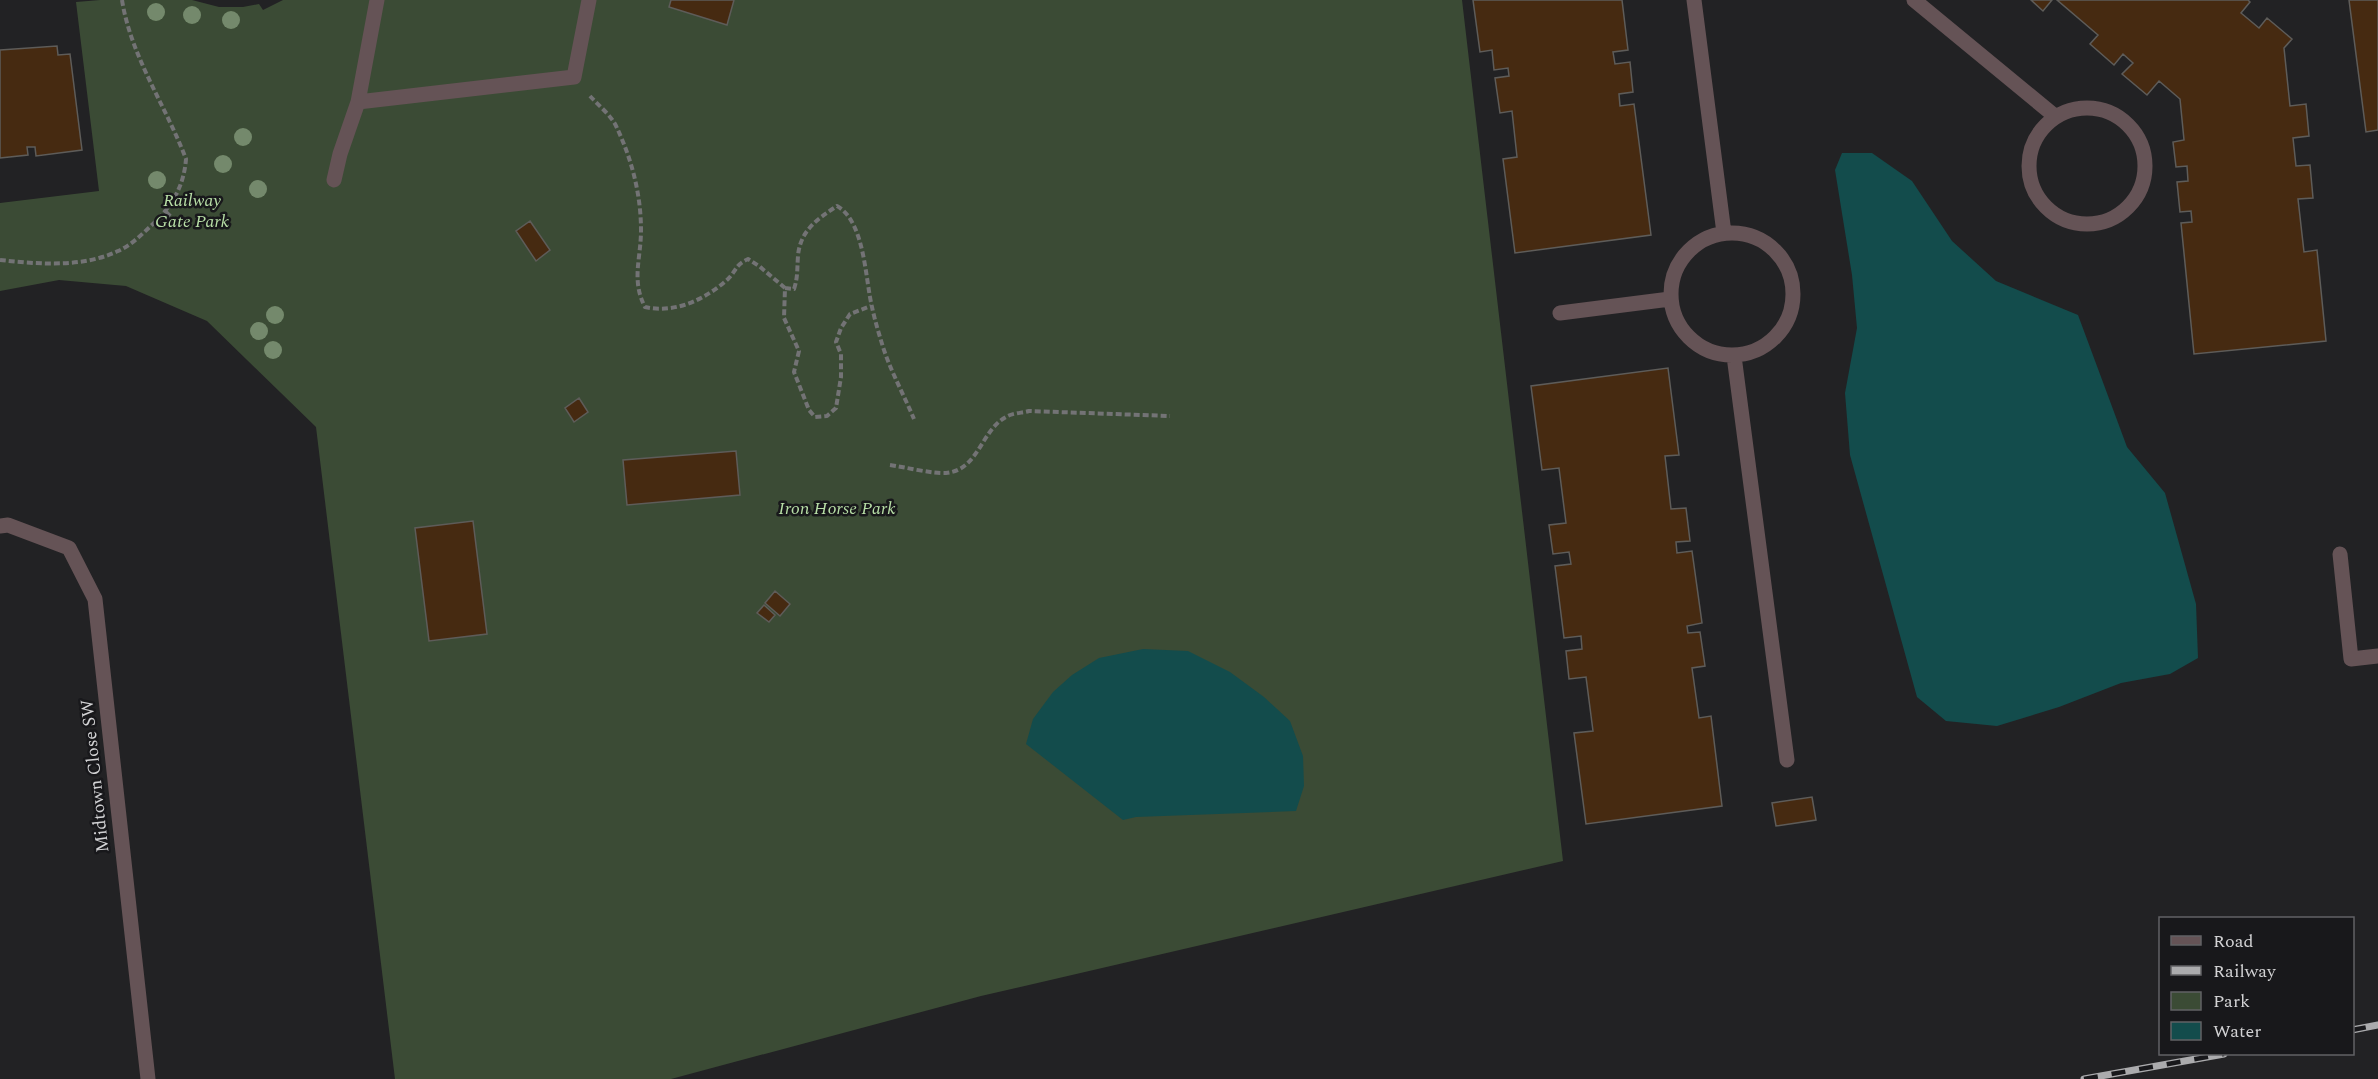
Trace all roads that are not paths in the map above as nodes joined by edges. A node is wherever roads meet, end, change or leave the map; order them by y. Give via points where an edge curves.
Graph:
1 (377, 0) edge
2 (590, 0) edge
3 (1694, 0) edge
4 (1914, 0) edge
5 (358, 102) junction
6 (2056, 117) junction
7 (334, 180) dead end
8 (1724, 233) junction
9 (1670, 299) junction
10 (1560, 313) dead end
11 (1734, 356) junction
12 (0, 526) edge
13 (2340, 554) dead end
14 (2378, 656) edge
15 (1787, 760) dead end
16 (148, 1079) edge

1 - 5 street
2 - 5 street via 574,77
3 - 8 street
4 - 6 street
5 - 7 street
6 - 6 street via 2074,109 2092,108 2127,123 2139,138 2145,156 2145,175 2127,209 2092,224 2073,222 2055,214 2041,201 2032,184 2032,146 2041,129
8 - 9 street via 1701,240 1684,255 1673,276
8 - 11 street via 1748,234 1770,246 1786,265 1793,289 1790,314 1778,335 1758,350
9 - 10 street
9 - 11 street via 1676,322 1691,340 1711,352
11 - 15 street
12 - 16 street, Midtown Close SW via 8,525 69,548 95,599
13 - 14 street via 2351,659

